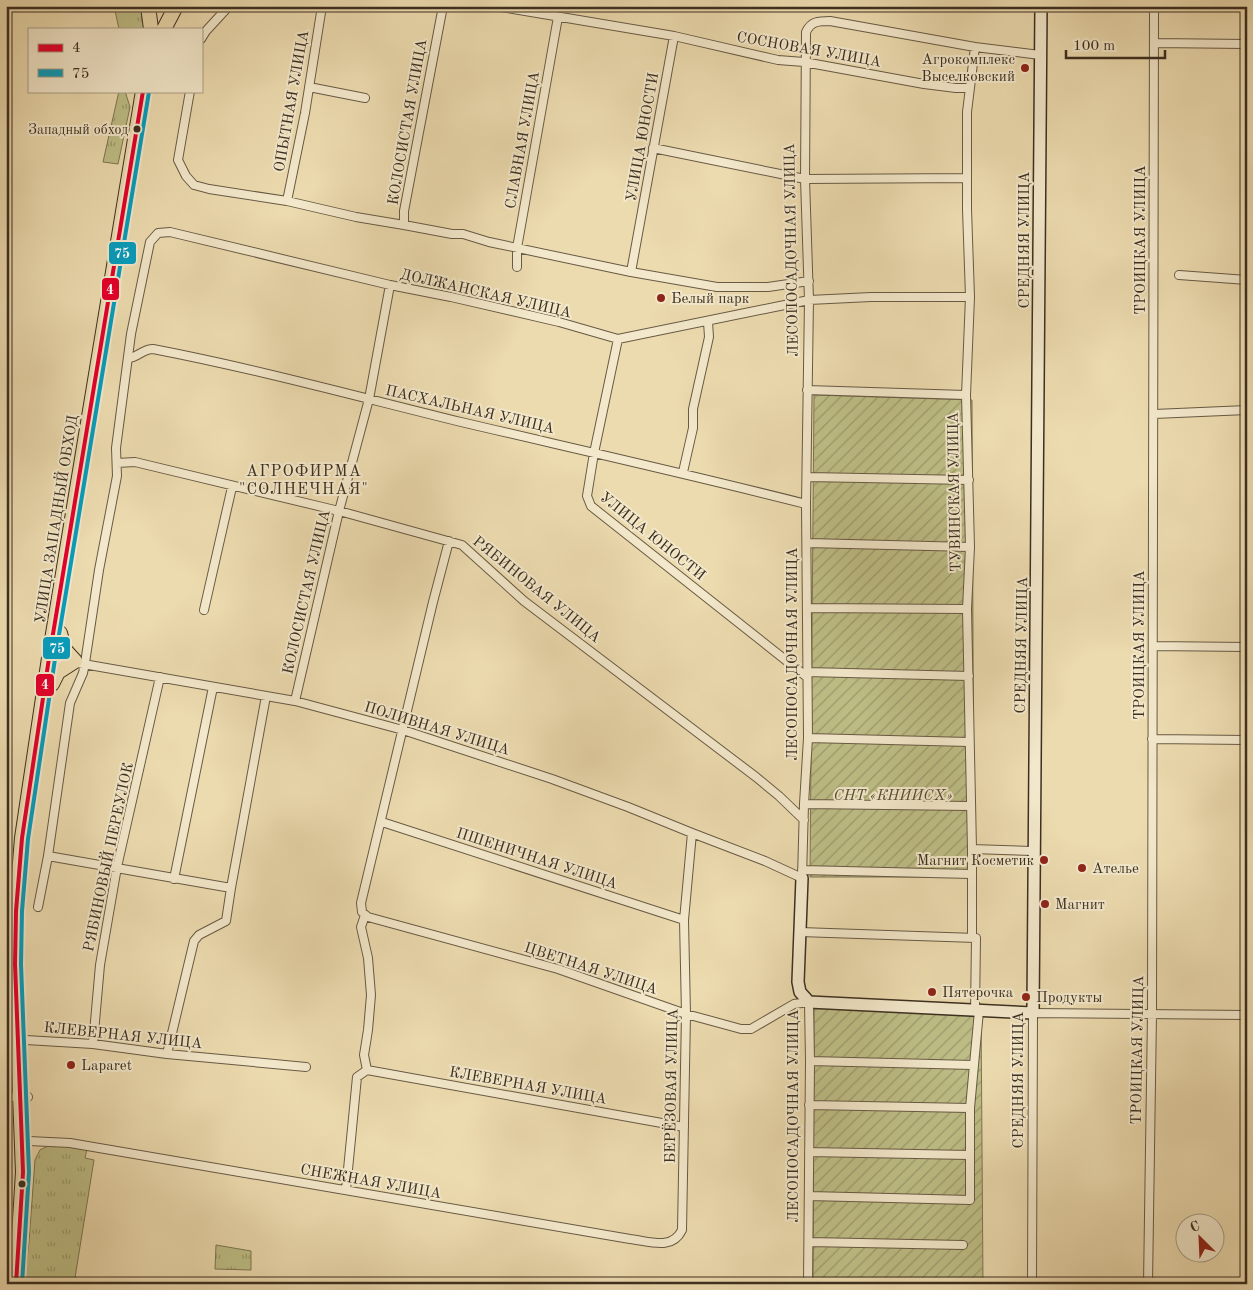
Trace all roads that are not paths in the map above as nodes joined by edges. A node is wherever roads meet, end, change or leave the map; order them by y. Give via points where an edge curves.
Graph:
1 (148, 6) edge
2 (176, 6) edge
3 (229, 6) edge
4 (322, 6) edge
5 (443, 6) edge
6 (495, 6) edge
7 (1041, 6) edge
8 (1154, 6) edge
9 (558, 17) junction
10 (151, 28) edge
11 (165, 28) edge
12 (674, 36) junction
13 (202, 37) edge
14 (1154, 44) junction
15 (1247, 44) edge
16 (975, 47) junction
17 (1040, 55) junction
18 (804, 62) junction
19 (309, 88) junction
20 (970, 88) junction
21 (143, 92) edge
22 (150, 92) edge
23 (190, 92) edge
24 (365, 98) dead end
25 (653, 148) junction
26 (967, 178) junction
27 (805, 179) junction
28 (288, 201) junction
29 (404, 225) junction
30 (1247, 244) edge
31 (517, 248) junction
32 (517, 267) dead end
33 (631, 272) junction
34 (1179, 275) dead end
35 (1246, 280) edge
36 (809, 281) junction
37 (390, 285) junction
38 (970, 297) junction
39 (809, 300) junction
40 (708, 322) junction
41 (618, 339) junction
42 (129, 358) junction
43 (807, 390) junction
44 (966, 395) junction
45 (369, 399) junction
46 (1246, 410) edge
47 (1154, 414) junction
48 (594, 452) junction
49 (117, 463) junction
50 (683, 472) junction
51 (808, 477) junction
52 (969, 480) junction
53 (232, 487) junction
54 (806, 504) junction
55 (339, 511) junction
56 (449, 541) junction
57 (808, 543) junction
58 (970, 547) junction
59 (807, 608) junction
60 (967, 609) junction
61 (204, 610) dead end
62 (60, 633) junction
63 (1154, 646) junction
64 (1247, 647) edge
65 (53, 658) junction
66 (80, 662) junction
67 (807, 675) junction
68 (969, 676) junction
69 (160, 677) junction
70 (52, 684) junction
71 (213, 687) junction
72 (266, 696) junction
73 (295, 701) junction
74 (403, 730) junction
75 (808, 738) junction
76 (1152, 740) junction
77 (1247, 740) edge
78 (969, 742) junction
79 (804, 804) junction
80 (970, 806) junction
81 (804, 820) junction
82 (382, 822) junction
83 (692, 833) junction
84 (972, 850) junction
85 (1033, 851) junction
86 (48, 856) junction
87 (117, 867) junction
88 (802, 874) junction
89 (972, 874) junction
90 (174, 879) junction
91 (231, 888) junction
92 (38, 907) dead end
93 (363, 914) junction
94 (684, 920) junction
95 (800, 932) junction
96 (974, 938) junction
97 (809, 1002) junction
98 (977, 1011) junction
99 (1033, 1013) junction
100 (686, 1014) junction
101 (1152, 1014) junction
102 (1247, 1015) edge
103 (26, 1040) junction
104 (93, 1044) junction
105 (167, 1054) junction
106 (810, 1061) junction
107 (973, 1065) junction
108 (306, 1067) dead end
109 (366, 1070) junction
110 (18, 1097) edge
111 (809, 1105) junction
112 (970, 1108) junction
113 (684, 1127) junction
114 (29, 1141) junction
115 (808, 1152) junction
116 (969, 1156) junction
117 (346, 1190) junction
118 (809, 1196) junction
119 (809, 1242) junction
120 (669, 1244) joint
121 (963, 1245) dead end
122 (16, 1284) edge
123 (22, 1284) edge
124 (808, 1284) edge
125 (1032, 1284) edge
126 (1148, 1284) edge

1 - 10 highway
2 - 11 highway
3 - 13 street
4 - 19 street, ОПЫТНАЯ УЛИЦА
5 - 29 street, КОЛОСИСТАЯ УЛИЦА
6 - 9 street, СОСНОВАЯ УЛИЦА
7 - 17 street, СРЕДНЯЯ УЛИЦА
8 - 14 street, ТРОИЦКАЯ УЛИЦА
9 - 12 street, СОСНОВАЯ УЛИЦА
9 - 31 street, СЛАВНАЯ УЛИЦА
12 - 18 street, СОСНОВАЯ УЛИЦА via 778,60
12 - 25 street, УЛИЦА ЮНОСТИ
14 - 15 street
14 - 47 street, ТРОИЦКАЯ УЛИЦА
16 - 17 street
16 - 18 street, ЛЕСОПОСАДОЧНАЯ УЛИЦА via 821,21 811,24 806,32
16 - 20 street, ТУВИНСКАЯ УЛИЦА
17 - 85 street, СРЕДНЯЯ УЛИЦА
18 - 20 street, СОСНОВАЯ УЛИЦА via 924,84
18 - 27 street, ЛЕСОПОСАДОЧНАЯ УЛИЦА
19 - 24 street
19 - 28 street, ОПЫТНАЯ УЛИЦА
20 - 26 street, ТУВИНСКАЯ УЛИЦА
21 - 65 highway, УЛИЦА ЗАПАДНЫЙ ОБХОД
22 - 62 highway, УЛИЦА ЗАПАДНЫЙ ОБХОД
23 - 28 street via 178,160 190,182 209,189
25 - 27 street
25 - 33 street, УЛИЦА ЮНОСТИ
26 - 27 street
26 - 38 street, ТУВИНСКАЯ УЛИЦА
27 - 36 street, ЛЕСОПОСАДОЧНАЯ УЛИЦА
28 - 29 street
29 - 31 street, КОЛОСИСТАЯ УЛИЦА via 463,234
30 - 35 street
31 - 32 street, СЛАВНАЯ УЛИЦА
31 - 33 street
33 - 36 street via 717,287 768,287
34 - 35 street
35 - 46 street
36 - 39 street, ЛЕСОПОСАДОЧНАЯ УЛИЦА
37 - 41 street, ДОЛЖАНСКАЯ УЛИЦА via 452,297
37 - 42 street, ДОЛЖАНСКАЯ УЛИЦА via 170,232 158,233 150,242
37 - 45 street, КОЛОСИСТАЯ УЛИЦА
38 - 39 street, ДОЛЖАНСКАЯ УЛИЦА
38 - 44 street, ТУВИНСКАЯ УЛИЦА
39 - 40 street, ДОЛЖАНСКАЯ УЛИЦА
39 - 43 street, ЛЕСОПОСАДОЧНАЯ УЛИЦА
40 - 41 street, ДОЛЖАНСКАЯ УЛИЦА
40 - 50 street via 709,337
41 - 48 street, УЛИЦА ЮНОСТИ
42 - 45 street, ПАСХАЛЬНАЯ УЛИЦА via 153,349 227,363
42 - 49 street via 116,448
43 - 44 street
43 - 51 street, ЛЕСОПОСАДОЧНАЯ УЛИЦА
44 - 52 street, ТУВИНСКАЯ УЛИЦА
45 - 48 street, ПАСХАЛЬНАЯ УЛИЦА
45 - 55 street, КОЛОСИСТАЯ УЛИЦА
46 - 47 street
47 - 63 street, ТРОИЦКАЯ УЛИЦА
48 - 50 street, ПАСХАЛЬНАЯ УЛИЦА
48 - 67 street, УЛИЦА ЮНОСТИ via 587,496 590,506
49 - 53 street, РЯБИНОВАЯ УЛИЦА via 135,462
49 - 66 street
50 - 54 street, ПАСХАЛЬНАЯ УЛИЦА
51 - 52 street
51 - 54 street, ЛЕСОПОСАДОЧНАЯ УЛИЦА
52 - 58 street, ТУВИНСКАЯ УЛИЦА
53 - 55 street, РЯБИНОВАЯ УЛИЦА
53 - 61 street
54 - 57 street, ЛЕСОПОСАДОЧНАЯ УЛИЦА
55 - 56 street, РЯБИНОВАЯ УЛИЦА
55 - 73 street, КОЛОСИСТАЯ УЛИЦА
56 - 74 street
56 - 81 street, РЯБИНОВАЯ УЛИЦА via 462,545 524,601 756,777
57 - 58 street
57 - 59 street, ЛЕСОПОСАДОЧНАЯ УЛИЦА
58 - 60 street, ТУВИНСКАЯ УЛИЦА
59 - 60 street
59 - 67 street, ЛЕСОПОСАДОЧНАЯ УЛИЦА
60 - 68 street, ТУВИНСКАЯ УЛИЦА
62 - 65 highway, УЛИЦА ЗАПАДНЫЙ ОБХОД
62 - 66 highway via 64,649
63 - 64 street
63 - 76 street, ТРОИЦКАЯ УЛИЦА
65 - 66 street, ПОЛИВНАЯ УЛИЦА
65 - 70 highway, УЛИЦА ЗАПАДНЫЙ ОБХОД
65 - 110 highway, УЛИЦА ЗАПАДНЫЙ ОБХОД via 22,838 16,911
66 - 69 street, ПОЛИВНАЯ УЛИЦА
66 - 70 highway via 58,672
66 - 86 street via 70,703
67 - 68 street
67 - 75 street, ЛЕСОПОСАДОЧНАЯ УЛИЦА
68 - 78 street, ТУВИНСКАЯ УЛИЦА
69 - 71 street, ПОЛИВНАЯ УЛИЦА
69 - 87 street, РЯБИНОВЫЙ ПЕРЕУЛОК
70 - 103 highway, УЛИЦА ЗАПАДНЫЙ ОБХОД via 28,847 22,963
71 - 72 street, ПОЛИВНАЯ УЛИЦА
71 - 90 street
72 - 73 street, ПОЛИВНАЯ УЛИЦА
72 - 91 street
73 - 74 street, ПОЛИВНАЯ УЛИЦА
74 - 82 street
74 - 83 street, ПОЛИВНАЯ УЛИЦА via 552,778
75 - 78 street
75 - 79 street, ЛЕСОПОСАДОЧНАЯ УЛИЦА
76 - 77 street
76 - 101 street, ТРОИЦКАЯ УЛИЦА
78 - 80 street, ТУВИНСКАЯ УЛИЦА
79 - 80 street
79 - 81 street, ЛЕСОПОСАДОЧНАЯ УЛИЦА
80 - 84 street, ТУВИНСКАЯ УЛИЦА
81 - 88 street, ЛЕСОПОСАДОЧНАЯ УЛИЦА
82 - 93 street via 361,903
82 - 94 street, ПШЕНИЧНАЯ УЛИЦА
83 - 88 street, ПОЛИВНАЯ УЛИЦА
83 - 94 street, БЕРЁЗОВАЯ УЛИЦА
84 - 85 street
84 - 89 street, ТУВИНСКАЯ УЛИЦА
85 - 99 street, СРЕДНЯЯ УЛИЦА
86 - 87 street
86 - 92 street
87 - 90 street
87 - 104 street, РЯБИНОВЫЙ ПЕРЕУЛОК via 100,965
88 - 89 street
88 - 95 street, ЛЕСОПОСАДОЧНАЯ УЛИЦА
89 - 96 street, ТУВИНСКАЯ УЛИЦА
90 - 91 street
91 - 105 street via 226,921 194,941
93 - 100 street, ЦВЕТНАЯ УЛИЦА via 558,970
93 - 109 street via 360,927 368,958 371,995 364,1056
94 - 100 street, БЕРЁЗОВАЯ УЛИЦА
95 - 96 street
95 - 97 street, ЛЕСОПОСАДОЧНАЯ УЛИЦА via 798,982 800,992
96 - 98 street, ТУВИНСКАЯ УЛИЦА
97 - 98 street
97 - 100 street, ЦВЕТНАЯ УЛИЦА via 794,1004 751,1029
97 - 106 street, ЛЕСОПОСАДОЧНАЯ УЛИЦА
98 - 99 street
98 - 107 street, ТУВИНСКАЯ УЛИЦА
99 - 101 street
99 - 125 street, СРЕДНЯЯ УЛИЦА
100 - 113 street, БЕРЁЗОВАЯ УЛИЦА
101 - 102 street
101 - 126 street, ТРОИЦКАЯ УЛИЦА
103 - 104 street, КЛЕВЕРНАЯ УЛИЦА
103 - 110 highway, УЛИЦА ЗАПАДНЫЙ ОБХОД
104 - 105 street, КЛЕВЕРНАЯ УЛИЦА
105 - 108 street, КЛЕВЕРНАЯ УЛИЦА
106 - 107 street
106 - 111 street, ЛЕСОПОСАДОЧНАЯ УЛИЦА
107 - 112 street, ТУВИНСКАЯ УЛИЦА
109 - 113 street, КЛЕВЕРНАЯ УЛИЦА
109 - 117 street via 357,1077
110 - 114 highway, УЛИЦА ЗАПАДНЫЙ ОБХОД
110 - 122 highway, УЛИЦА ЗАПАДНЫЙ ОБХОД via 23,1172
111 - 112 street
111 - 115 street, ЛЕСОПОСАДОЧНАЯ УЛИЦА
112 - 116 street, ТУВИНСКАЯ УЛИЦА
113 - 120 street, БЕРЁЗОВАЯ УЛИЦА via 682,1230 678,1238
114 - 117 street, СНЕЖНАЯ УЛИЦА via 70,1143
114 - 123 highway, УЛИЦА ЗАПАДНЫЙ ОБХОД via 30,1178
115 - 116 street
115 - 118 street, ЛЕСОПОСАДОЧНАЯ УЛИЦА
116 - 118 street, ТУВИНСКАЯ УЛИЦА via 970,1200
117 - 120 street, СНЕЖНАЯ УЛИЦА
118 - 119 street, ЛЕСОПОСАДОЧНАЯ УЛИЦА
119 - 121 street
119 - 124 street, ЛЕСОПОСАДОЧНАЯ УЛИЦА

